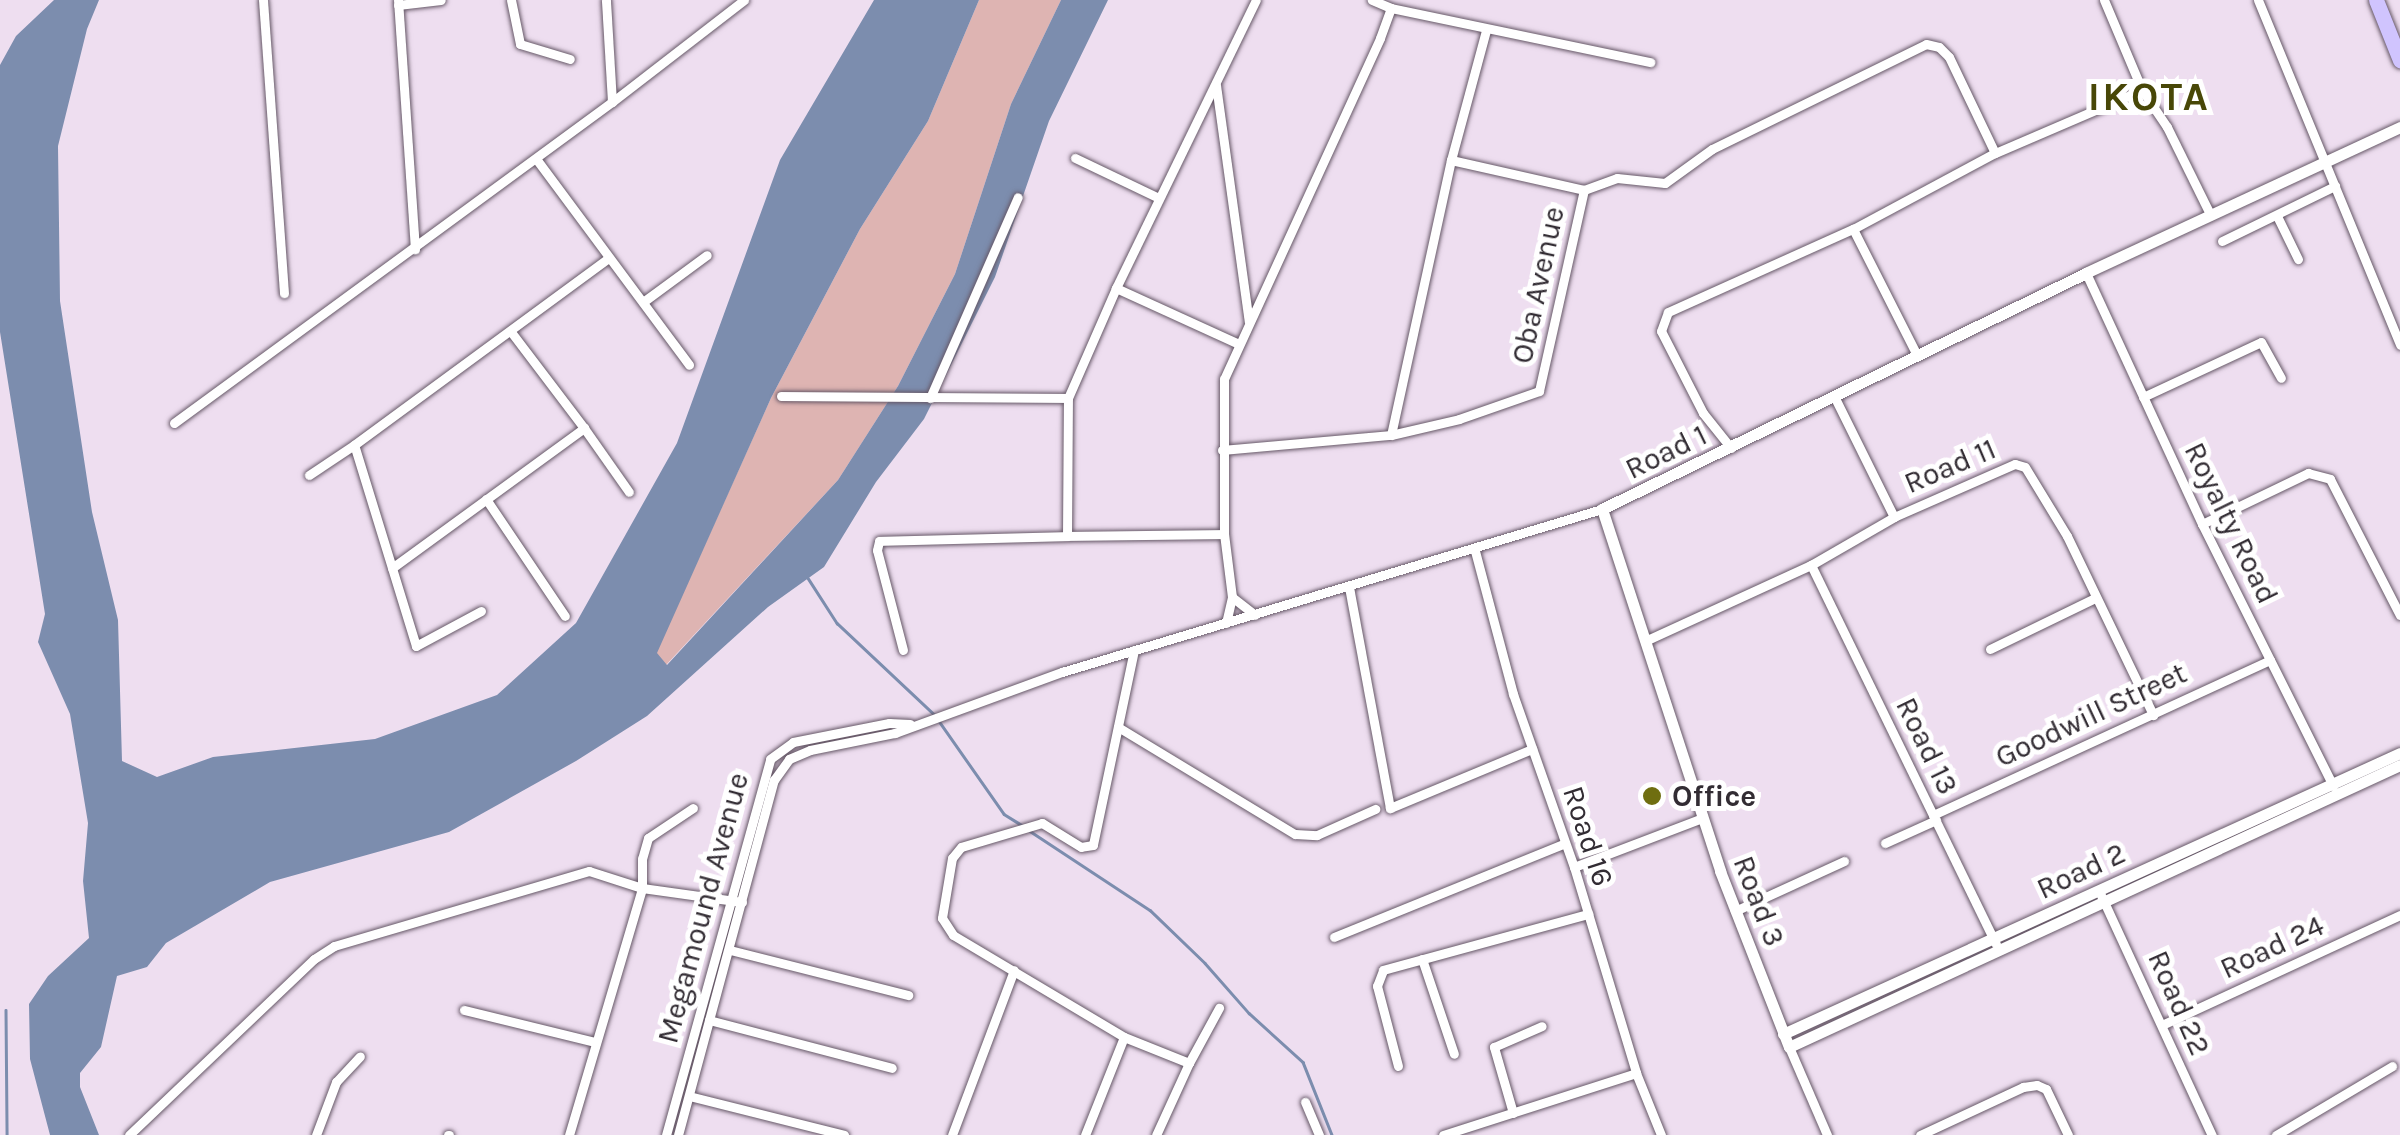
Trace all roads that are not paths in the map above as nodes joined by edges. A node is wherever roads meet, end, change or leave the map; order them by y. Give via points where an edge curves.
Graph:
1 (264, 0) edge
2 (441, 0) edge
3 (511, 0) edge
4 (606, 0) edge
5 (744, 0) edge
6 (1256, 0) edge
7 (1372, 0) edge
8 (2104, 0) edge
9 (2258, 0) edge
10 (2376, 0) edge
11 (398, 2) edge
12 (732, 4) edge
13 (1391, 8) junction
14 (1486, 30) junction
15 (570, 59) dead end
16 (2400, 60) edge
17 (1650, 62) dead end
18 (1216, 82) junction
19 (2142, 90) junction
20 (612, 102) junction
21 (2400, 128) edge
22 (1995, 153) junction
23 (1075, 158) dead end
24 (537, 160) junction
25 (1451, 160) junction
26 (2324, 162) junction
27 (2334, 186) junction
28 (1584, 190) junction
29 (1018, 196) dead end
30 (1160, 198) junction
31 (2210, 214) junction
32 (2277, 216) junction
33 (1853, 229) junction
34 (2222, 241) dead end
35 (415, 249) junction
36 (707, 255) dead end
37 (610, 258) junction
38 (2298, 259) dead end
39 (2086, 273) junction
40 (1116, 288) junction
41 (284, 293) dead end
42 (642, 302) junction
43 (1249, 322) junction
44 (511, 332) junction
45 (2274, 335) dead end
46 (2261, 342) junction
47 (1239, 344) junction
48 (2400, 345) edge
49 (1916, 355) junction
50 (689, 365) dead end
51 (2281, 378) dead end
52 (781, 396) dead end
53 (1834, 396) junction
54 (2143, 396) junction
55 (930, 398) junction
56 (1068, 398) junction
57 (174, 423) dead end
58 (584, 428) junction
59 (1391, 435) junction
60 (354, 446) junction
61 (1731, 448) junction
62 (1222, 450) junction
63 (309, 474) dead end
64 (629, 492) dead end
65 (486, 499) junction
66 (1602, 509) junction
67 (1894, 517) junction
68 (2202, 524) junction
69 (1224, 534) junction
70 (1067, 536) junction
71 (1475, 551) junction
72 (1811, 564) junction
73 (392, 568) junction
74 (1350, 587) junction
75 (1232, 597) junction
76 (2095, 598) junction
77 (480, 611) dead end
78 (1255, 615) junction
79 (2400, 615) edge
80 (565, 616) dead end
81 (1226, 623) junction
82 (1644, 641) junction
83 (1990, 649) dead end
84 (902, 650) dead end
85 (1134, 650) junction
86 (2270, 660) junction
87 (2153, 715) junction
88 (889, 723) joint
89 (920, 723) junction
90 (1118, 727) junction
91 (895, 733) joint
92 (1532, 749) junction
93 (2400, 753) edge
94 (2400, 765) edge
95 (2334, 788) junction
96 (693, 808) dead end
97 (1375, 810) dead end
98 (1935, 817) junction
99 (1702, 818) junction
100 (1885, 842) dead end
101 (1565, 843) junction
102 (1844, 861) dead end
103 (1574, 866) junction
104 (642, 888) junction
105 (2101, 896) junction
106 (730, 900) junction
107 (742, 902) junction
108 (1735, 911) junction
109 (1588, 914) junction
110 (2400, 915) edge
111 (1334, 937) dead end
112 (1996, 944) junction
113 (730, 950) junction
114 (1422, 959) junction
115 (1014, 970) junction
116 (908, 994) dead end
117 (1219, 1008) dead end
118 (464, 1010) dead end
119 (709, 1020) junction
120 (2164, 1024) junction
121 (1542, 1026) dead end
122 (1783, 1034) junction
123 (1124, 1037) junction
124 (595, 1042) junction
125 (1789, 1047) junction
126 (1454, 1054) dead end
127 (360, 1056) dead end
128 (1189, 1063) junction
129 (1398, 1066) dead end
130 (2392, 1066) dead end
131 (892, 1068) dead end
132 (1636, 1073) junction
133 (689, 1096) junction
134 (1305, 1102) dead end
135 (1514, 1113) junction
136 (129, 1135) edge
137 (316, 1135) edge
138 (570, 1135) edge
139 (666, 1135) edge
140 (678, 1135) edge
141 (844, 1135) edge
142 (952, 1135) edge
143 (1086, 1135) edge
144 (1156, 1135) edge
145 (1319, 1135) edge
146 (1443, 1135) edge
147 (1661, 1135) edge
148 (1826, 1135) edge
149 (1920, 1135) edge
150 (2068, 1135) edge
151 (2212, 1135) edge
152 (2276, 1135) edge

1 - 41 street
2 - 11 street
3 - 15 street via 520,44
4 - 20 street
5 - 12 street
6 - 18 street
7 - 13 street
8 - 19 street
9 - 26 street
10 - 16 highway
11 - 35 street
12 - 20 street
13 - 14 street
13 - 43 street
14 - 17 street
14 - 25 street
18 - 30 street
18 - 43 street
19 - 22 street
19 - 31 street
20 - 24 street
21 - 26 street, Road 1
22 - 28 street via 1949,56 1926,44 1712,149 1665,183 1617,178
22 - 33 street
23 - 30 street
24 - 35 street
24 - 37 street
25 - 28 street
25 - 59 street
26 - 27 street
26 - 31 street, Road 1
27 - 32 street
27 - 48 street
28 - 59 street, Oba Avenue via 1539,391
29 - 55 street
30 - 40 street
31 - 39 street, Road 1
32 - 34 street
32 - 38 street
33 - 49 street
33 - 61 street via 1668,312 1662,321 1696,400
35 - 57 street
36 - 42 street
37 - 42 street
37 - 44 street
39 - 49 street, Road 1
39 - 54 street, Royalty Road
40 - 47 street
40 - 56 street
42 - 50 street
43 - 47 street
44 - 58 street
44 - 60 street
45 - 46 street
46 - 51 street
46 - 54 street
47 - 62 street via 1222,385
49 - 53 street, Road 1
52 - 55 street
53 - 61 street, Road 1
53 - 67 street
54 - 68 street, Royalty Road
55 - 56 street
56 - 70 street
58 - 64 street
58 - 65 street
59 - 62 street
60 - 63 street
60 - 73 street
61 - 66 street, Road 1
62 - 69 street
65 - 73 street
65 - 80 street
66 - 71 street, Road 1
66 - 82 street, Road 3
67 - 72 street, Road 11
67 - 76 street, Road 11 via 2004,466 2025,467
68 - 79 street via 2308,473 2320,474 2338,491
68 - 86 street, Royalty Road
69 - 70 street
69 - 75 street
70 - 84 street via 879,541
71 - 74 street, Road 1
71 - 92 street, Road 16
72 - 82 street, Road 11
72 - 98 street, Road 13
73 - 77 street via 416,646
74 - 78 street, Road 1
74 - 92 street via 1390,808
75 - 78 street
75 - 81 street
76 - 83 street
76 - 87 street, Road 11
78 - 81 street, Road 1
81 - 85 street, Road 1
82 - 99 street, Road 3
85 - 89 street, Road 1
85 - 90 street
86 - 87 street, Goodwill Street
86 - 95 street, Royalty Road
87 - 98 street, Goodwill Street
88 - 89 street, Road 1
88 - 106 street, Megamound Avenue via 794,742 770,759
89 - 91 street, Road 1
90 - 97 street via 1295,834 1317,835
90 - 115 street via 1093,845 1081,847 1040,824 955,852 942,911 954,934
91 - 107 street, Megamound Avenue via 810,750 780,766
92 - 101 street, Road 16
93 - 95 street, Road 2
94 - 95 street, Road 2
95 - 105 street, Road 2
96 - 104 street via 648,838
98 - 100 street, Goodwill Street
98 - 112 street, Road 13
99 - 103 street
99 - 108 street, Road 3
101 - 103 street, Road 16
101 - 111 street
102 - 108 street
103 - 109 street, Road 16
104 - 106 street
104 - 124 street
104 - 136 street via 611,874 570,875 334,946
105 - 112 street, Road 2
105 - 120 street, Road 22
106 - 107 street
106 - 139 street, Megamound Avenue
107 - 113 street, Megamound Avenue
108 - 122 street, Road 3
109 - 114 street
109 - 132 street, Road 16
110 - 120 street, Road 24
112 - 122 street, Road 2
112 - 125 street, Road 2
113 - 116 street
113 - 119 street, Megamound Avenue
114 - 126 street
114 - 129 street via 1378,976
115 - 123 street
115 - 142 street
117 - 128 street
118 - 124 street
119 - 131 street
119 - 133 street, Megamound Avenue
120 - 151 street, Road 22
121 - 135 street via 1494,1047
122 - 125 street, Road 3
123 - 128 street
123 - 143 street
124 - 138 street
125 - 148 street, Road 3
127 - 137 street via 336,1082
128 - 144 street
130 - 152 street
132 - 135 street
132 - 147 street, Road 16
133 - 140 street, Megamound Avenue
133 - 141 street
134 - 145 street
135 - 146 street
149 - 150 street via 2037,1085 2046,1090

